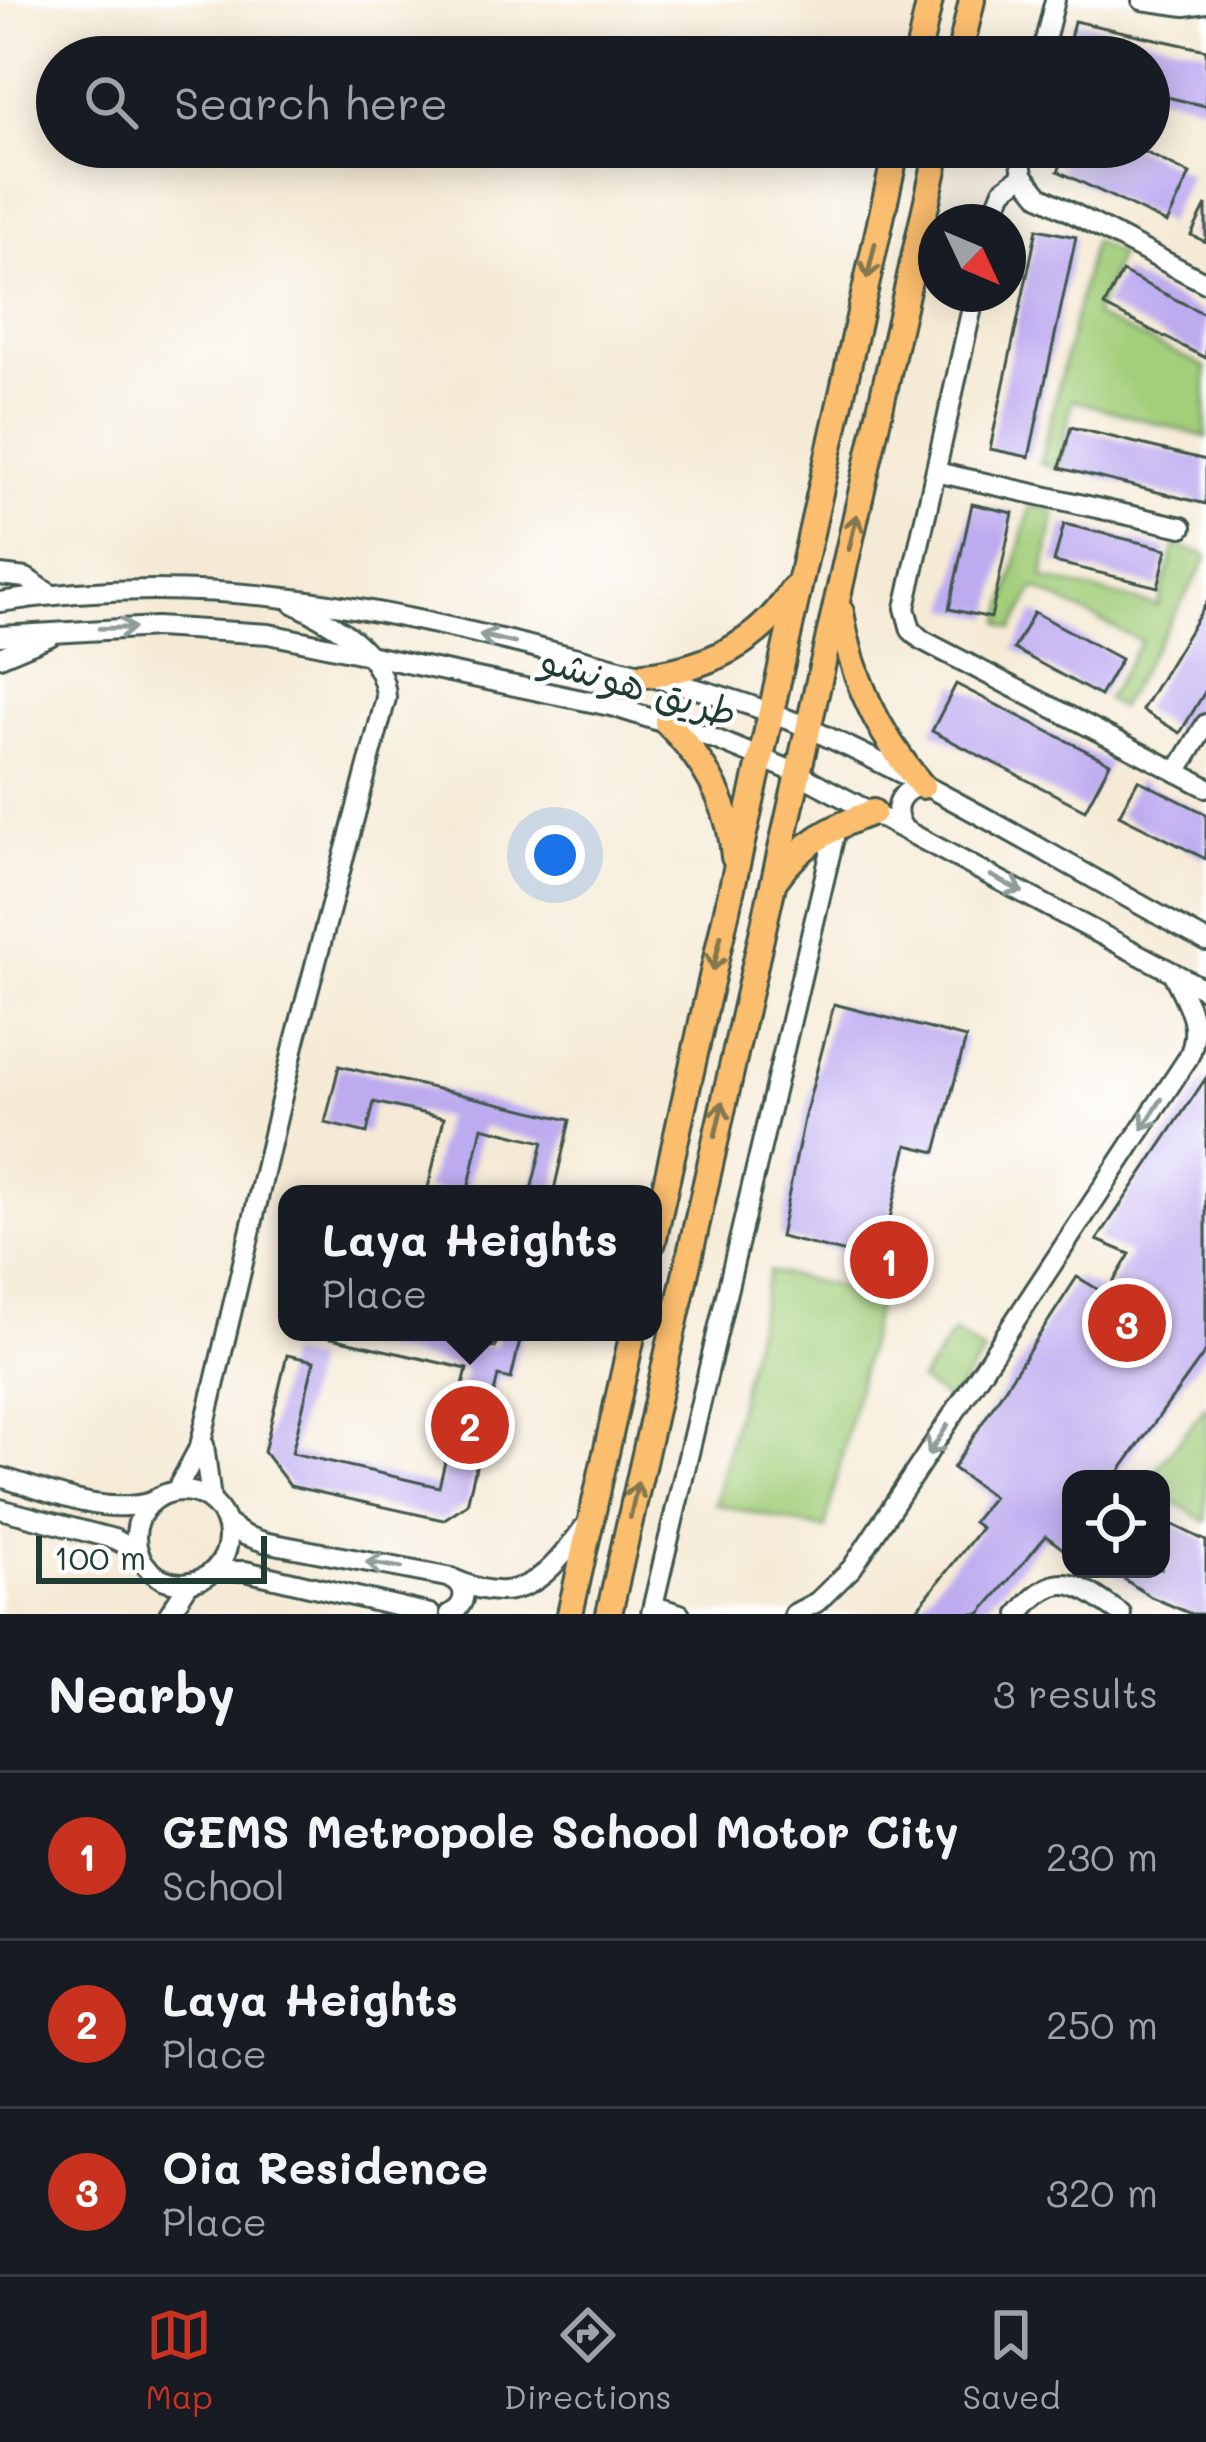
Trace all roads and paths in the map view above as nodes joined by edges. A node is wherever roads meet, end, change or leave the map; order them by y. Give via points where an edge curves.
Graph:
1 (930, 0) edge
2 (972, 0) edge
3 (1054, 0) edge
4 (1142, 0) edge
5 (1206, 3) edge
6 (922, 36) edge
7 (964, 36) edge
8 (1046, 36) edge
9 (892, 168) edge
10 (934, 168) edge
11 (1022, 168) edge
12 (1023, 175) junction
13 (998, 204) edge
14 (1206, 283) edge
15 (970, 312) edge
16 (936, 472) junction
17 (1182, 526) dead end
18 (0, 574) edge
19 (800, 576) junction
20 (839, 593) junction
21 (50, 594) junction
22 (269, 594) junction
23 (0, 602) edge
24 (56, 631) junction
25 (0, 636) edge
26 (340, 650) junction
27 (369, 656) junction
28 (0, 657) edge
29 (644, 675) junction
30 (383, 710) junction
31 (772, 713) junction
32 (667, 723) junction
33 (1206, 724) edge
34 (808, 728) junction
35 (762, 757) junction
36 (1177, 772) junction
37 (797, 773) junction
38 (922, 786) junction
39 (1206, 788) edge
40 (872, 812) junction
41 (837, 825) junction
42 (904, 829) junction
43 (736, 872) junction
44 (771, 886) junction
45 (1206, 941) edge
46 (1172, 972) junction
47 (1206, 990) edge
48 (662, 1202) edge
49 (631, 1341) edge
50 (203, 1434) junction
51 (0, 1477) edge
52 (176, 1490) junction
53 (211, 1500) junction
54 (152, 1502) junction
55 (0, 1509) edge
56 (592, 1517) junction
57 (226, 1523) junction
58 (138, 1551) junction
59 (213, 1571) junction
60 (157, 1576) junction
61 (458, 1581) junction
62 (190, 1582) junction
63 (652, 1610) edge
64 (165, 1614) edge
65 (430, 1614) edge
66 (450, 1614) edge
67 (570, 1614) edge
68 (609, 1614) edge
69 (680, 1614) edge
70 (794, 1614) edge
71 (1019, 1614) edge
72 (1121, 1614) edge

1 - 6 main road
2 - 7 main road
3 - 8 street
4 - 5 street
9 -> 19 main road
20 -> 10 main road
11 - 12 street
12 - 13 street
12 - 14 street via 1052,203
15 - 16 street
16 - 17 street
16 - 36 street via 905,608 910,630
18 - 21 street
19 - 29 main road via 736,647 692,667
19 - 31 main road
20 - 34 main road
20 - 38 main road via 864,697
21 - 22 street, طريق هونشو
21 - 23 street, طريق هونشو
22 - 27 street via 313,613
29 -> 22 street, طريق هونشو
24 - 25 street, طريق هونشو
24 -> 26 street, طريق هونشو via 199,628
24 - 28 street
26 - 27 street, طريق هونشو
26 - 30 street via 364,669
27 - 30 street via 382,675
27 - 32 street, طريق هونشو
29 - 31 street, طريق هونشو
30 - 50 street
31 - 34 street, طريق هونشو
31 - 35 main road
32 - 35 street, طريق هونشو
32 - 43 main road via 717,790
33 - 36 street
34 - 37 main road
34 - 38 street, طريق هونشو
35 - 37 street, طريق هونشو
35 - 43 main road
36 - 39 street
37 - 40 street, طريق هونشو
37 - 44 main road
38 - 42 street via 898,801
38 - 45 street, طريق هونشو
40 - 41 main road
40 - 42 street, طريق هونشو
41 - 44 main road
41 - 63 street
42 -> 46 street, طريق هونشو
43 -> 48 main road
68 -> 44 main road
46 - 47 street, طريق هونشو
46 -> 70 street via 1196,1021 1188,1058 852,1568
49 - 56 main road
50 - 52 street
50 - 53 street
51 - 54 street via 107,1506
52 - 53 street
52 - 54 street
53 - 57 street
54 - 58 street via 137,1525
55 - 58 street
56 - 61 street via 529,1586 493,1592
56 - 67 main road
57 - 59 street via 226,1549
61 -> 57 street via 264,1542
58 - 60 street
59 - 62 street
59 - 65 street via 245,1571
60 - 62 street
60 - 64 street
61 - 66 street via 464,1598
62 - 64 street
63 - 69 street
71 - 72 street via 1041,1589 1060,1582

